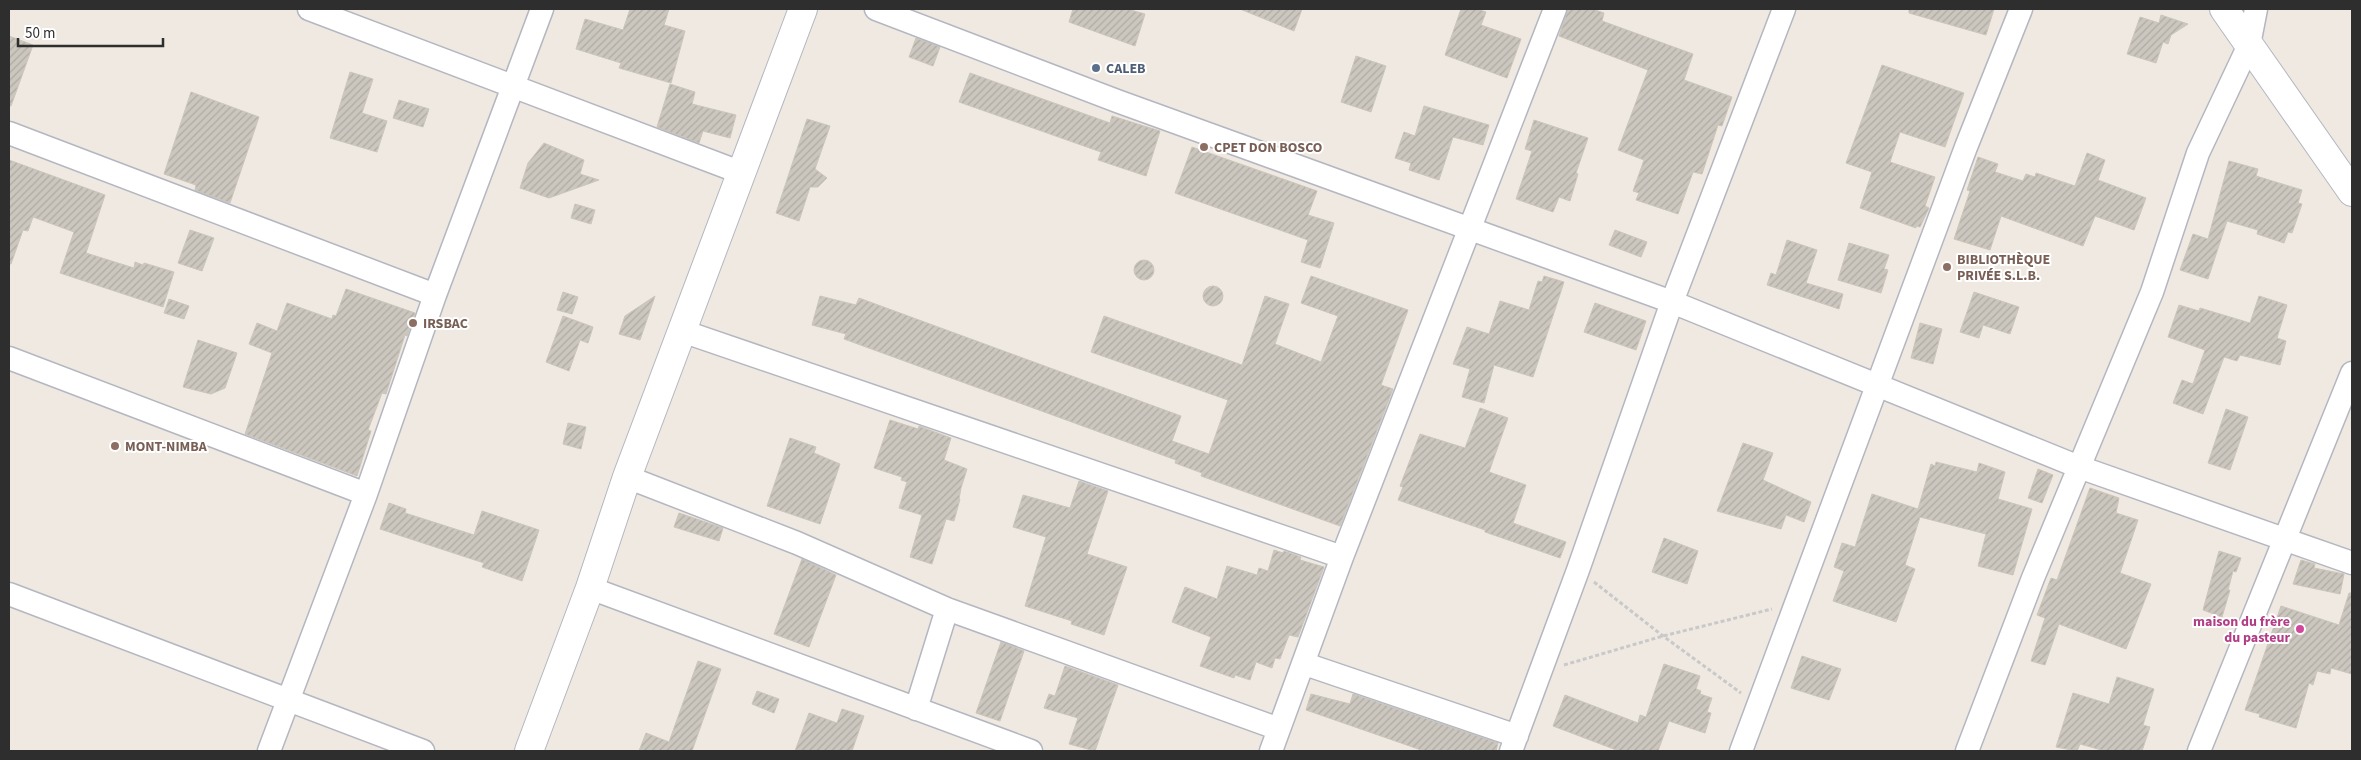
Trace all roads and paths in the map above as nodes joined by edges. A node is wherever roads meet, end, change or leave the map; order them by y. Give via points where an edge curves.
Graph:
1 (309, 9) edge
2 (542, 9) edge
3 (803, 9) edge
4 (876, 9) edge
5 (1784, 9) edge
6 (2021, 9) edge
7 (2224, 9) edge
8 (2256, 9) edge
9 (1547, 11) edge
10 (2249, 45) junction
11 (514, 86) junction
12 (9, 132) edge
13 (742, 173) junction
14 (2352, 192) edge
15 (1470, 230) junction
16 (435, 295) junction
17 (1672, 302) junction
18 (682, 331) junction
19 (9, 358) edge
20 (2352, 373) edge
21 (1878, 385) junction
22 (2079, 468) junction
23 (627, 477) junction
24 (366, 494) junction
25 (2285, 539) junction
26 (1342, 557) junction
27 (2352, 564) edge
28 (1578, 570) junction
29 (590, 588) junction
30 (9, 594) edge
31 (1797, 603) junction
32 (947, 609) junction
33 (1663, 636) junction
34 (1305, 664) junction
35 (1541, 672) junction
36 (288, 700) junction
37 (1759, 706) junction
38 (916, 709) junction
39 (1279, 729) junction
40 (1514, 744) edge
41 (2206, 749) edge
42 (270, 751) edge
43 (423, 751) edge
44 (529, 751) edge
45 (1031, 751) edge
46 (1271, 751) edge
47 (1741, 751) edge
48 (1967, 751) edge

1 - 11 street
2 - 11 street
3 - 13 street
4 - 15 street
5 - 17 street
6 - 21 street
7 - 10 street
8 - 10 street
9 - 15 street
10 - 14 street
10 - 22 street via 2198,153 2152,292
11 - 13 street
11 - 16 street
12 - 16 street
13 - 18 street
15 - 17 street
15 - 26 street
16 - 24 street
17 - 21 street
17 - 28 street
18 - 23 street
18 - 26 street
19 - 24 street
20 - 25 street
21 - 22 street
21 - 31 street
22 - 25 street
22 - 48 street
23 - 29 street
23 - 32 street via 797,543
24 - 36 street
25 - 27 street
25 - 41 street
26 - 34 street
28 - 33 path
28 - 35 street
29 - 38 street
29 - 44 street
30 - 36 street
31 - 33 path
31 - 37 street
32 - 38 street
32 - 39 street
33 - 35 path
33 - 37 path
34 - 39 street
34 - 40 street
35 - 40 street
36 - 42 street
36 - 43 street
37 - 47 street
38 - 45 street
39 - 46 street

